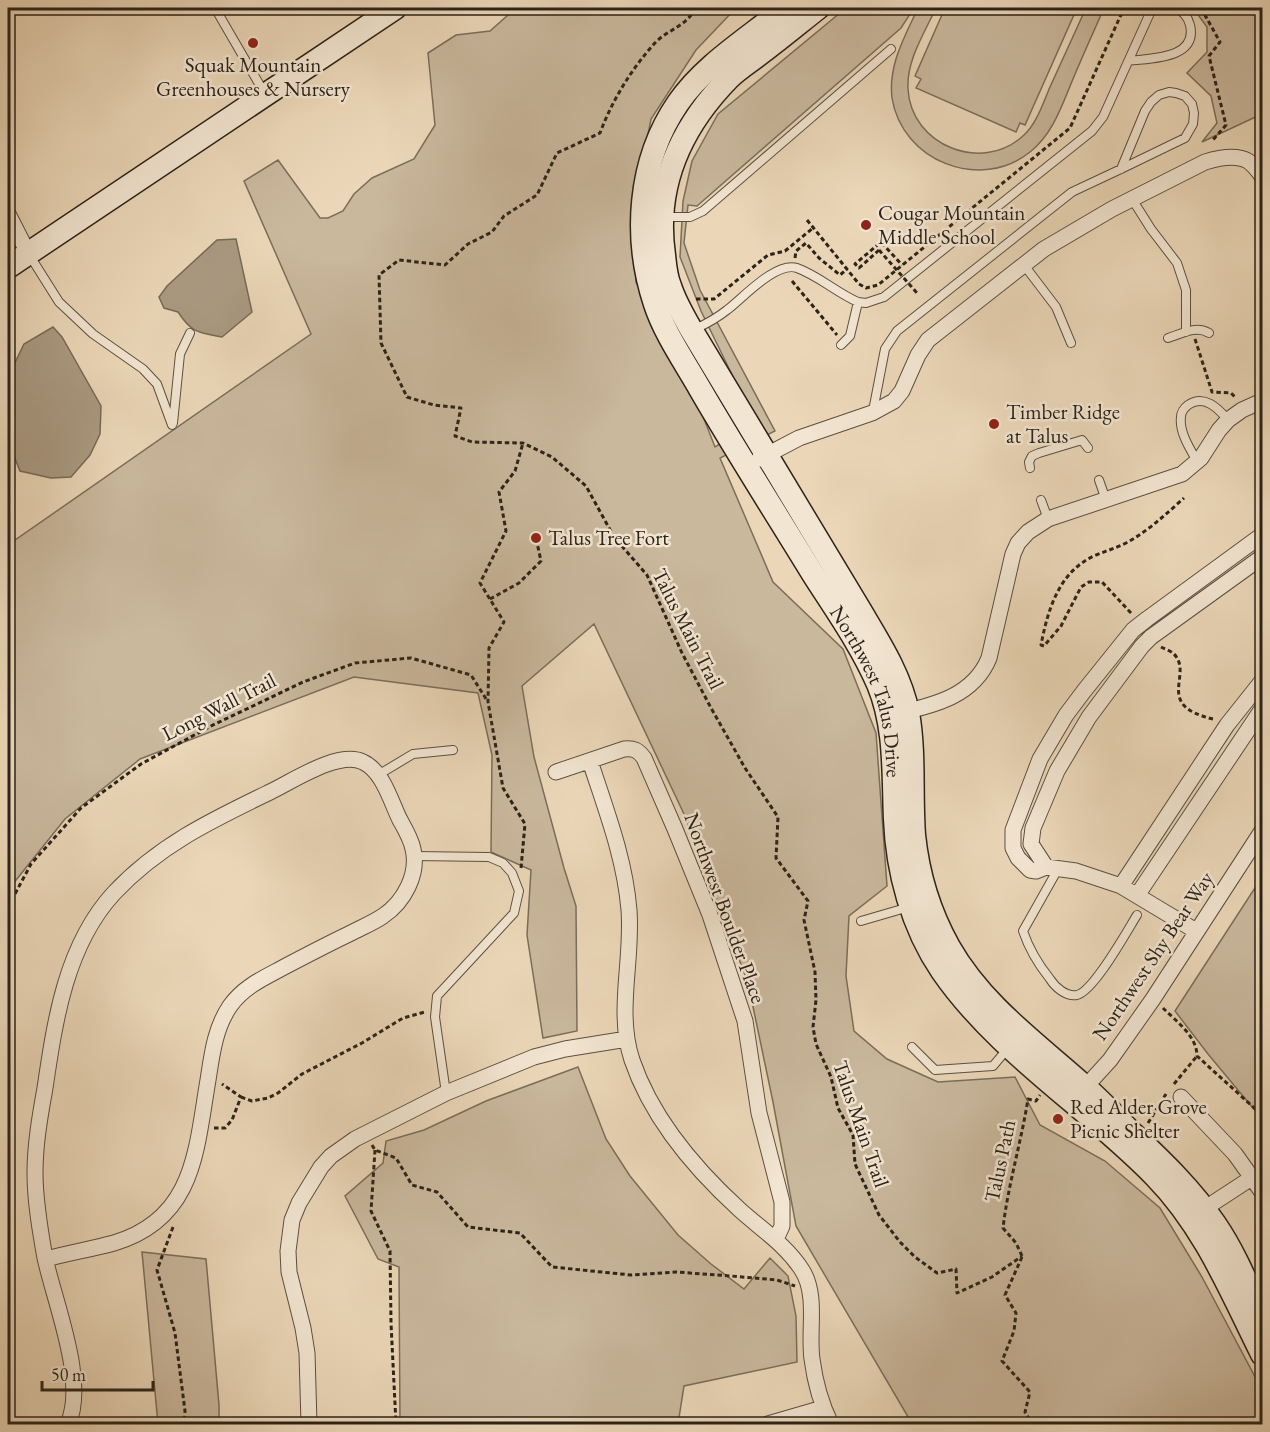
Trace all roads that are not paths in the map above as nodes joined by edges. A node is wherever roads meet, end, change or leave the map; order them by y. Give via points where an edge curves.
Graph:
1 (215, 8) edge
2 (395, 8) edge
3 (785, 8) edge
4 (818, 8) edge
5 (1156, 8) edge
6 (1175, 8) edge
7 (891, 49) dead end
8 (1129, 61) junction
9 (266, 95) junction
10 (1121, 169) junction
11 (1263, 176) edge
12 (1132, 199) junction
13 (8, 214) edge
14 (652, 217) junction
15 (28, 253) junction
16 (1024, 265) junction
17 (8, 267) edge
18 (858, 302) junction
19 (1186, 332) junction
20 (189, 333) dead end
21 (1209, 333) dead end
22 (682, 336) junction
23 (1168, 338) dead end
24 (840, 341) road end
25 (1071, 343) dead end
26 (1263, 400) edge
27 (872, 412) junction
28 (1228, 420) junction
29 (1089, 448) dead end
30 (767, 454) junction
31 (1197, 461) junction
32 (747, 467) junction
33 (1030, 468) dead end
34 (1099, 480) dead end
35 (1041, 500) dead end
36 (1106, 500) junction
37 (1048, 519) junction
38 (1263, 535) edge
39 (1263, 557) edge
40 (1263, 681) edge
41 (1263, 709) edge
42 (898, 713) junction
43 (453, 750) dead end
44 (590, 761) junction
45 (556, 772) dead end
46 (378, 775) junction
47 (1263, 831) edge
48 (414, 856) junction
49 (1052, 868) junction
50 (1121, 886) junction
51 (1138, 894) junction
52 (911, 906) junction
53 (1137, 915) dead end
54 (861, 921) dead end
55 (1196, 931) junction
56 (627, 1039) junction
57 (1010, 1046) junction
58 (912, 1047) dead end
59 (446, 1093) junction
60 (1079, 1094) junction
61 (1181, 1097) dead end
62 (1253, 1177) junction
63 (1263, 1192) edge
64 (1204, 1209) junction
65 (776, 1239) junction
66 (46, 1259) junction
67 (1263, 1317) edge
68 (1263, 1354) edge
69 (823, 1408) junction
70 (68, 1425) edge
71 (309, 1425) edge
72 (768, 1425) edge
73 (831, 1425) edge

1 - 9 lane
2 - 9 street
3 - 14 street, Northwest Talus Drive via 696,80 666,122 646,180
4 - 14 street, Northwest Talus Drive via 730,77 704,106 688,129
5 - 8 lane
6 - 8 lane via 1189,21 1190,38 1186,45 1173,54
7 - 14 lane via 703,211 690,217
8 - 18 lane via 1103,117 1092,131 884,297
9 - 15 street
10 - 10 lane via 1185,138 1194,113 1185,96 1169,92 1152,102
10 - 27 lane via 1072,192 897,331 885,349
11 - 12 street via 1248,161 1233,157 1205,162
12 - 16 street via 1061,238
12 - 19 lane via 1177,263 1186,290
13 - 15 street
14 - 22 street, Northwest Talus Drive via 662,240
15 - 17 street
15 - 20 lane via 59,302 157,384 172,425 180,354
16 - 25 lane via 1056,307
16 - 27 street via 928,340 894,401
18 - 22 lane via 794,267 782,269 719,316
18 - 24 lane via 850,336
19 - 21 lane
19 - 23 lane
22 - 30 street, Northwest Talus Drive
22 - 32 street, Northwest Talus Drive
26 - 28 street
27 - 30 street
28 - 31 street
28 - 31 lane via 1204,401 1183,410 1181,425
29 - 33 lane via 1082,440 1039,453 1032,456
30 - 32 street
30 - 42 street, Northwest Talus Drive via 886,655 899,684
31 - 36 street via 1175,476
32 - 42 street, Northwest Talus Drive
34 - 36 lane
35 - 37 lane
36 - 37 street
37 - 42 street via 1028,532 1013,554 984,671 956,694
38 - 49 street via 1140,624 1066,715 1040,759 1013,830 1013,848 1030,870
39 - 49 street via 1142,646 1089,717 1057,771 1031,836 1034,850
40 - 50 street via 1227,725
41 - 51 street
42 - 52 street, Northwest Talus Drive via 892,746 898,851
42 - 60 street, Northwest Talus Drive via 913,759 914,837 927,898 940,928 975,984
43 - 46 lane via 413,754
44 - 45 street, Northwest Boulder Place
44 - 56 street via 625,877 629,911
44 - 65 street, Northwest Boulder Place via 624,749 639,751 710,915 744,1021 759,1113 782,1202 782,1226
46 - 48 street
46 - 66 street via 363,761 349,758 322,766 206,824 133,874 96,918 67,977 37,1136 37,1209
47 - 55 street, Northwest Shy Bear Way
48 - 59 lane via 489,857 503,863 512,873 519,891 514,913 437,996 435,1010
48 - 66 street via 410,885 389,911 261,979 229,1008 215,1040 195,1159 170,1209 132,1236
49 - 50 street via 1076,871
49 - 53 lane via 1023,931 1043,970 1066,993 1076,995 1089,988
50 - 51 street
51 - 55 street
52 - 54 lane
52 - 57 street, Northwest Talus Drive via 939,966 986,1026
55 - 60 street, Northwest Shy Bear Way via 1110,1060
56 - 59 street via 539,1056
56 - 65 street via 640,1082 670,1132 727,1198
57 - 58 lane via 993,1066 935,1070
57 - 60 street, Northwest Talus Drive via 1050,1081
59 - 71 street via 332,1156 299,1203 289,1235 288,1272 307,1353
60 - 64 street, Northwest Talus Drive via 1174,1173
60 - 68 street, Northwest Talus Drive via 1193,1221
61 - 62 street
62 - 63 street
62 - 64 street
64 - 67 street, Northwest Talus Drive via 1229,1246
65 - 69 street via 807,1281 812,1358
66 - 70 street via 74,1374 75,1395
69 - 72 street
69 - 73 street

